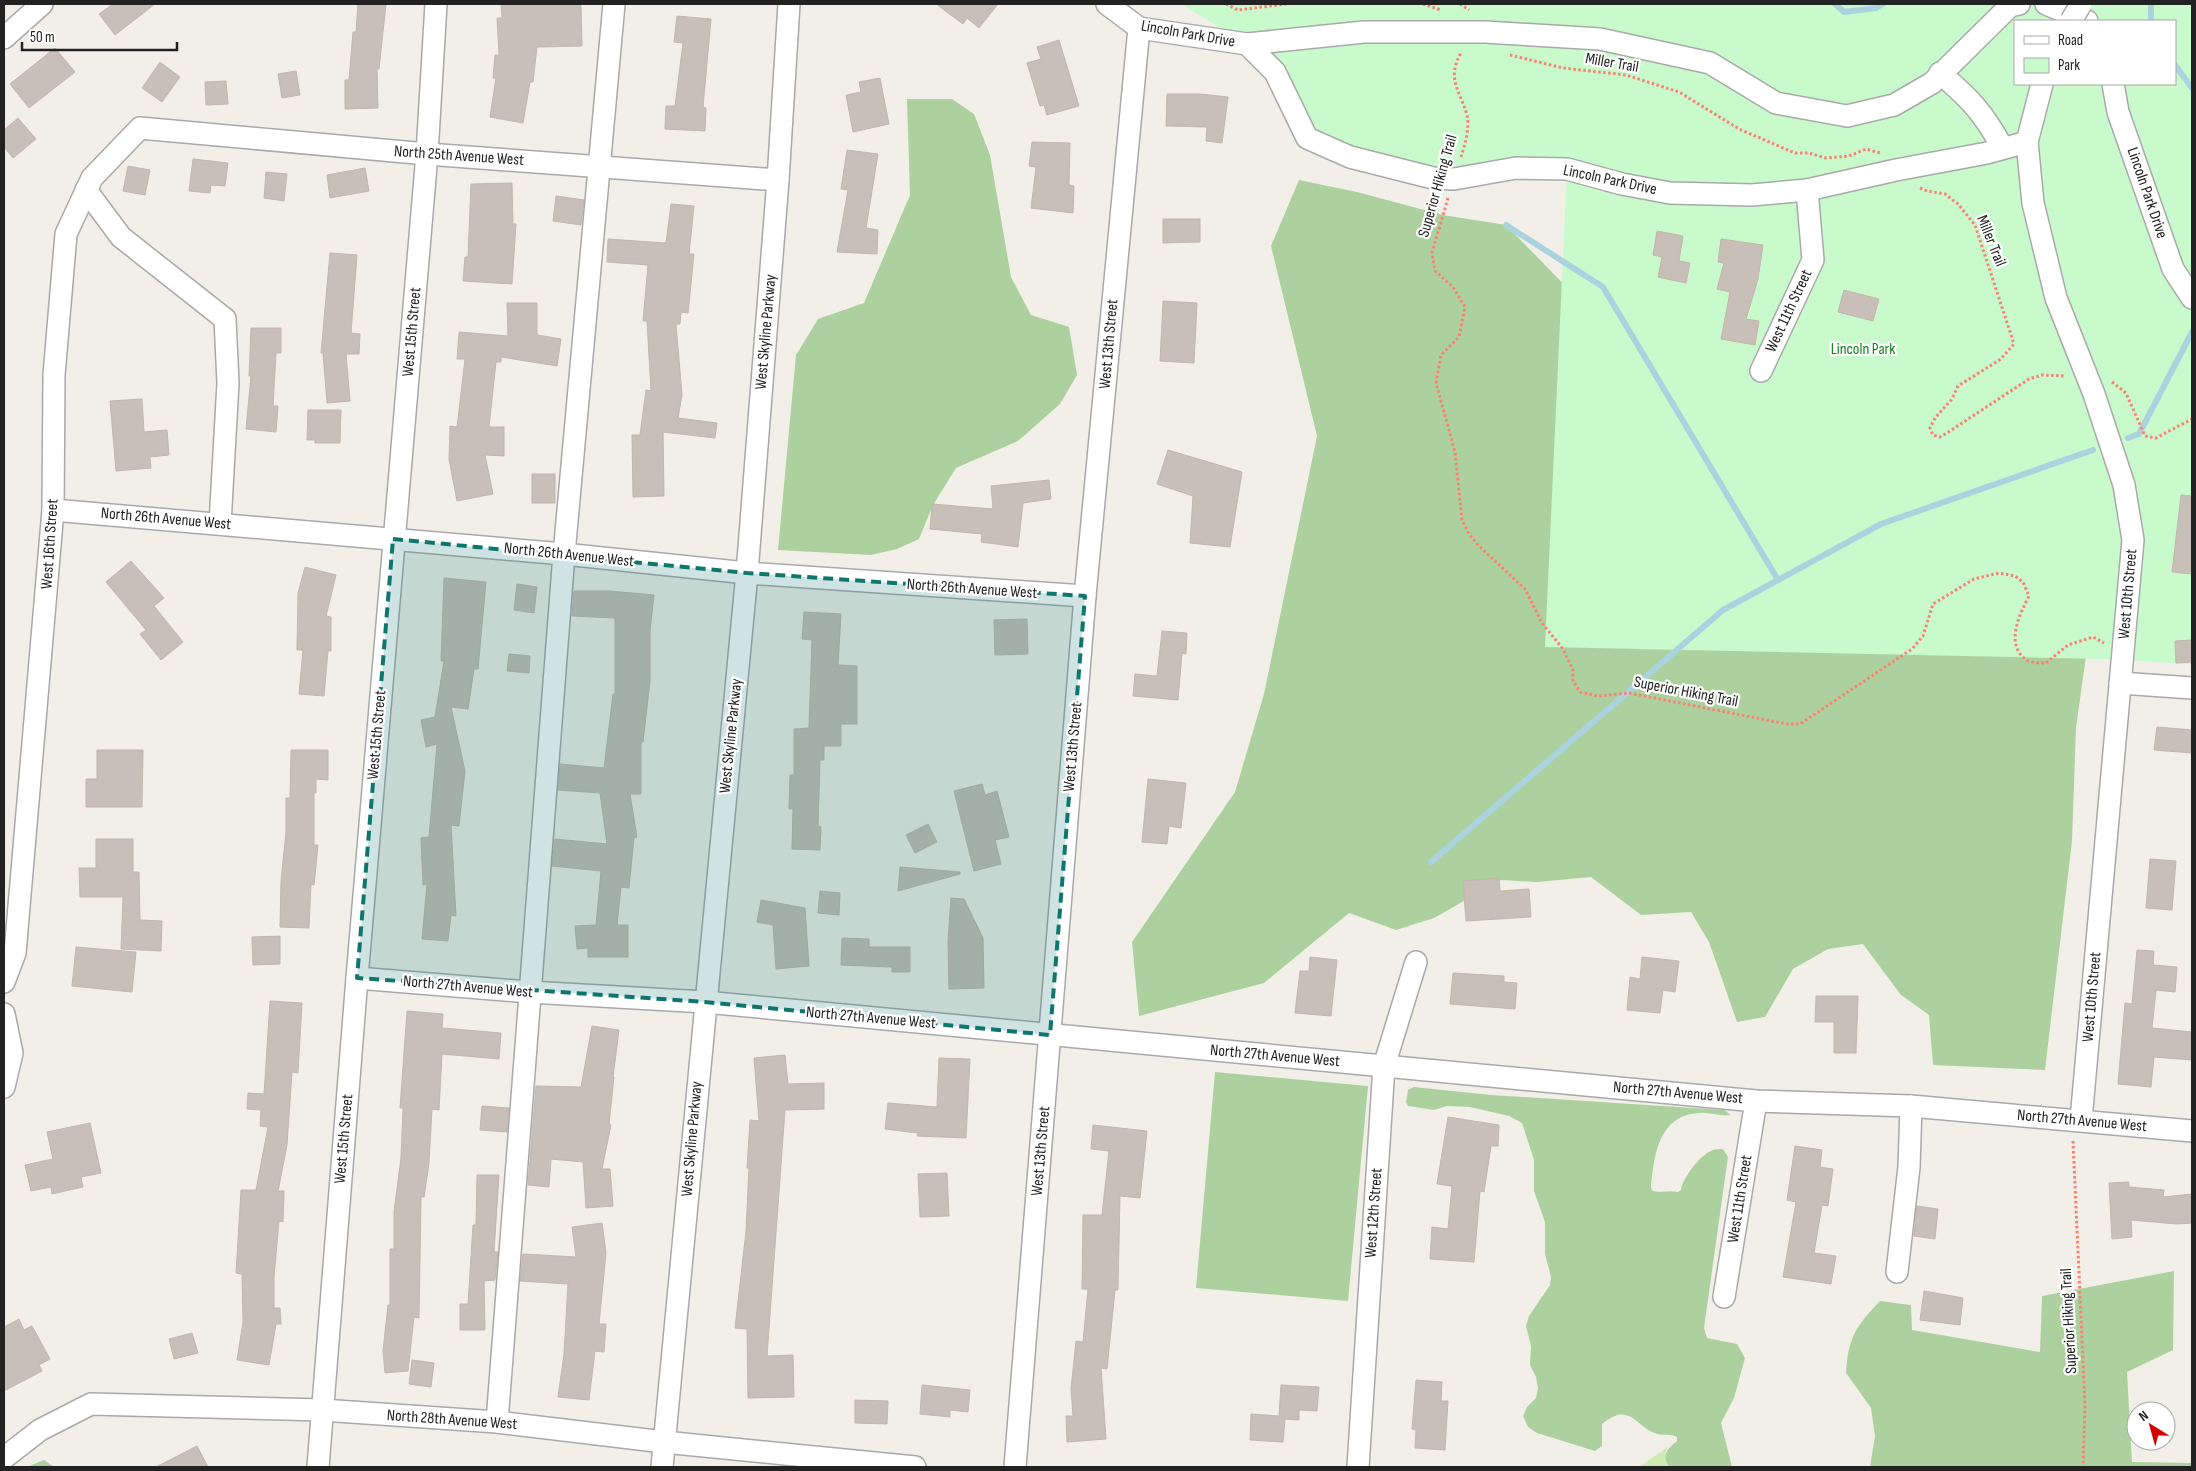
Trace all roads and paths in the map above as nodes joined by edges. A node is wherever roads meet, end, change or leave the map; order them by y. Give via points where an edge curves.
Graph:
1 (42, 4) edge
2 (436, 4) edge
3 (614, 4) edge
4 (789, 4) edge
5 (1107, 4) edge
6 (1226, 4) edge
7 (1286, 4) edge
8 (1423, 4) edge
9 (1460, 4) edge
10 (2019, 4) edge
11 (2046, 4) edge
12 (2081, 4) edge
13 (1447, 13) dead end
14 (2072, 20) edge
15 (2086, 20) edge
16 (1139, 28) junction
17 (1484, 32) junction
18 (4, 38) edge
19 (1247, 44) junction
20 (1940, 73) junction
21 (2042, 85) edge
22 (2113, 85) edge
23 (140, 128) joint
24 (2028, 142) junction
25 (2002, 147) junction
26 (427, 154) junction
27 (601, 166) junction
28 (1896, 170) junction
29 (1454, 179) junction
30 (778, 180) junction
31 (86, 190) junction
32 (1807, 190) junction
33 (2192, 298) edge
34 (1761, 371) dead end
35 (2086, 374) junction
36 (2192, 419) edge
37 (53, 510) junction
38 (220, 524) junction
39 (394, 539) junction
40 (564, 554) junction
41 (747, 573) junction
42 (1085, 596) junction
43 (2107, 644) dead end
44 (2120, 683) junction
45 (2192, 688) edge
46 (1416, 962) dead end
47 (357, 978) junction
48 (4, 982) edge
49 (529, 992) junction
50 (705, 1002) junction
51 (4, 1014) edge
52 (1050, 1035) junction
53 (1384, 1066) junction
54 (4, 1087) edge
55 (1756, 1100) junction
56 (1911, 1106) junction
57 (2081, 1120) junction
58 (2192, 1131) edge
59 (2075, 1173) dead end
60 (1897, 1272) dead end
61 (1724, 1297) dead end
62 (322, 1410) junction
63 (497, 1422) junction
64 (664, 1442) junction
65 (4, 1458) edge
66 (841, 1464) edge
67 (318, 1467) edge
68 (662, 1467) edge
69 (915, 1467) edge
70 (1015, 1467) edge
71 (1358, 1467) edge
72 (2082, 1467) edge

1 - 18 street
2 - 26 street, West 15th Street
3 - 27 street
4 - 30 street, West Skyline Parkway
5 - 16 street, Lincoln Park Drive
6 - 7 path via 1238,10
8 - 13 path
9 - 17 path via 1468,9
10 - 20 street, Lincoln Park Drive via 2010,6
11 - 15 street
12 - 14 street, bridge
16 - 19 street, Lincoln Park Drive
16 - 42 street, West 13th Street
17 - 19 street, Lincoln Park Drive via 1364,32
17 - 20 street, Lincoln Park Drive via 1600,38 1710,63 1776,103 1847,116 1894,105 1932,83
17 - 28 path, Miller Trail via 1513,57 1563,68 1626,75 1679,92 1746,132 1795,153 1835,158 1866,149 1878,150
17 - 29 path, Superior Hiking Trail via 1465,46 1454,66 1455,88 1467,116 1465,143
19 - 29 street, Lincoln Park Drive via 1275,72 1307,138 1350,157 1433,178
20 - 25 street via 1972,101
21 - 24 street, West 10th Street
22 - 33 street, Lincoln Park Drive via 2118,112 2173,270
23 - 26 street, North 25th Avenue West
23 - 31 street, West 16th Street via 92,178
24 - 25 street, Lincoln Park Drive
24 - 35 street, West 10th Street via 2033,203 2056,298
25 - 28 street, Lincoln Park Drive via 1987,153
26 - 27 street, North 25th Avenue West
26 - 39 street, West 15th Street
27 - 30 street, North 25th Avenue West
27 - 40 street
28 - 32 street, Lincoln Park Drive
28 - 35 path, Miller Trail via 1928,191 1945,194 1975,225 2014,344 2001,359 1958,386 1952,399 1935,418 1930,428 1933,435 1940,437 2029,379 2042,375
29 - 32 street, Lincoln Park Drive via 1516,168 1567,169 1670,193 1752,195
29 - 43 path, Superior Hiking Trail via 1432,252 1435,271 1453,287 1465,307 1459,337 1441,355 1436,383 1455,452 1462,520 1479,546 1525,590 1542,623 1563,649 1580,692 1598,696 1627,693 1800,724 1912,650 1923,636 1933,604 1974,579 1999,573 2015,576 2024,582 2029,596 2017,618 2015,642 2018,651 2028,661 2046,663 2068,645 2093,637
30 - 41 street, West Skyline Parkway
31 - 37 street, West 16th Street via 66,234 54,374
31 - 38 street via 121,237 225,319 228,383
32 - 34 street, West 11th Street via 1812,260
35 - 36 path, Miller Trail via 2107,379 2126,393 2145,436 2156,438
35 - 44 street, West 10th Street via 2124,485 2133,540
37 - 38 street, North 26th Avenue West
37 - 48 street, West 16th Street via 15,953
38 - 39 street, North 26th Avenue West
39 - 40 street, North 26th Avenue West
39 - 47 street, West 15th Street
40 - 41 street, North 26th Avenue West
40 - 49 street
41 - 42 street, North 26th Avenue West
41 - 50 street, West Skyline Parkway
42 - 52 street, West 13th Street
44 - 45 street
44 - 57 street, West 10th Street
46 - 53 street, West 12th Street
47 - 49 street, North 27th Avenue West
47 - 62 street, West 15th Street
49 - 50 street, North 27th Avenue West
49 - 63 street
50 - 52 street, North 27th Avenue West
50 - 64 street, West Skyline Parkway
51 - 54 street via 12,1053
52 - 53 street, North 27th Avenue West
52 - 70 street, West 13th Street
53 - 55 street, North 27th Avenue West
53 - 71 street, West 12th Street
55 - 56 street, North 27th Avenue West
55 - 61 street, West 11th Street
56 - 57 street, North 27th Avenue West
56 - 60 street via 1909,1167
57 - 58 street, North 27th Avenue West
59 - 72 path, Superior Hiking Trail via 2085,1406
62 - 63 street, North 28th Avenue West
62 - 65 street, North 28th Avenue West via 91,1404 40,1430
62 - 67 street, West 15th Street
63 - 64 street, North 28th Avenue West
64 - 66 street, North 28th Avenue West
64 - 68 street, West Skyline Parkway
66 - 69 street, North 28th Avenue West

